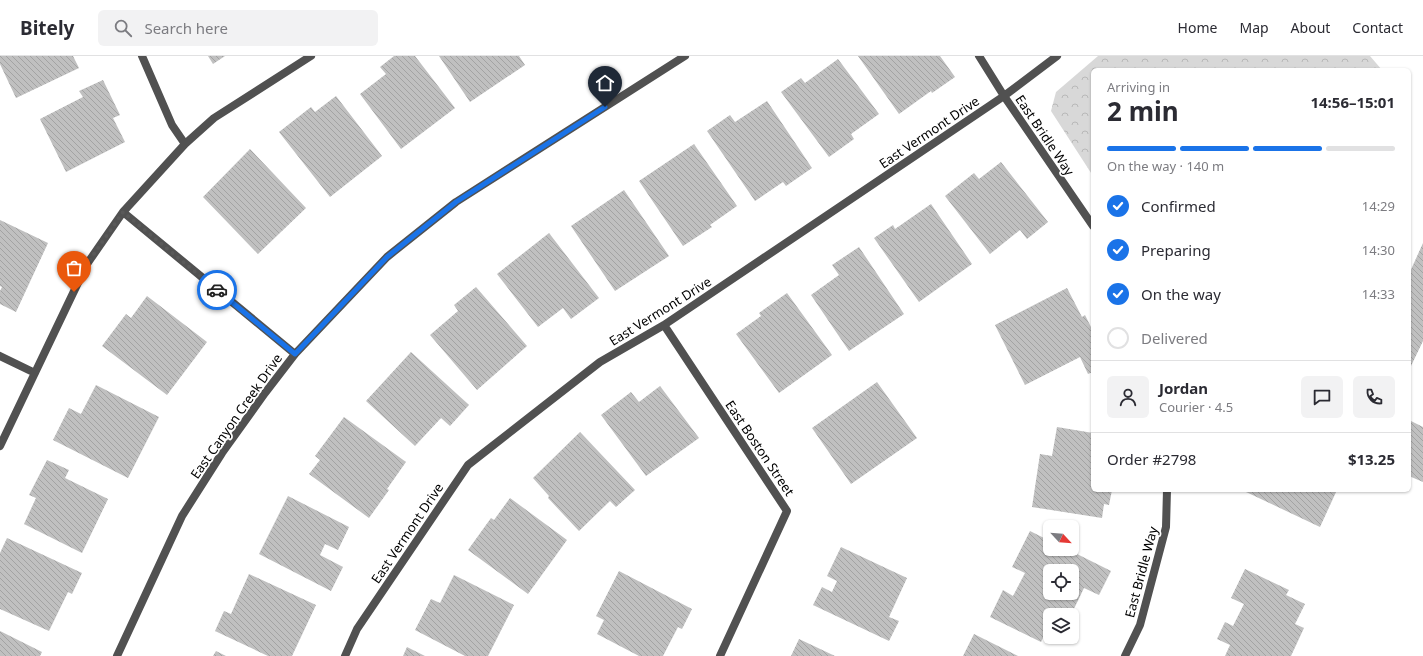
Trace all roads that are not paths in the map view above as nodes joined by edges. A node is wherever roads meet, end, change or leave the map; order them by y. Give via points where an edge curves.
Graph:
1 (142, 56) edge
2 (311, 56) edge
3 (685, 56) edge
4 (979, 56) edge
5 (1057, 56) edge
6 (1004, 96) junction
7 (185, 144) junction
8 (123, 212) junction
9 (1091, 223) edge
10 (664, 325) junction
11 (295, 354) junction
12 (0, 356) edge
13 (35, 374) junction
14 (0, 446) edge
15 (1167, 492) edge
16 (117, 656) edge
17 (345, 656) edge
18 (720, 656) edge
19 (1125, 656) edge

1 - 7 street via 172,125
2 - 7 street via 214,118
3 - 11 street, East Canyon Creek Drive via 456,202 387,257
4 - 6 street, East Bridle Way
5 - 6 street, East Vermont Drive
6 - 9 street, East Bridle Way
6 - 10 street, East Vermont Drive
7 - 8 street
8 - 11 street
8 - 13 street via 87,264
10 - 17 street, East Vermont Drive via 600,362 468,465 357,629
10 - 18 street, East Boston Street via 787,511
11 - 16 street, East Canyon Creek Drive via 222,453 182,516
12 - 13 street
13 - 14 street
15 - 19 street, East Bridle Way via 1166,527 1140,625

